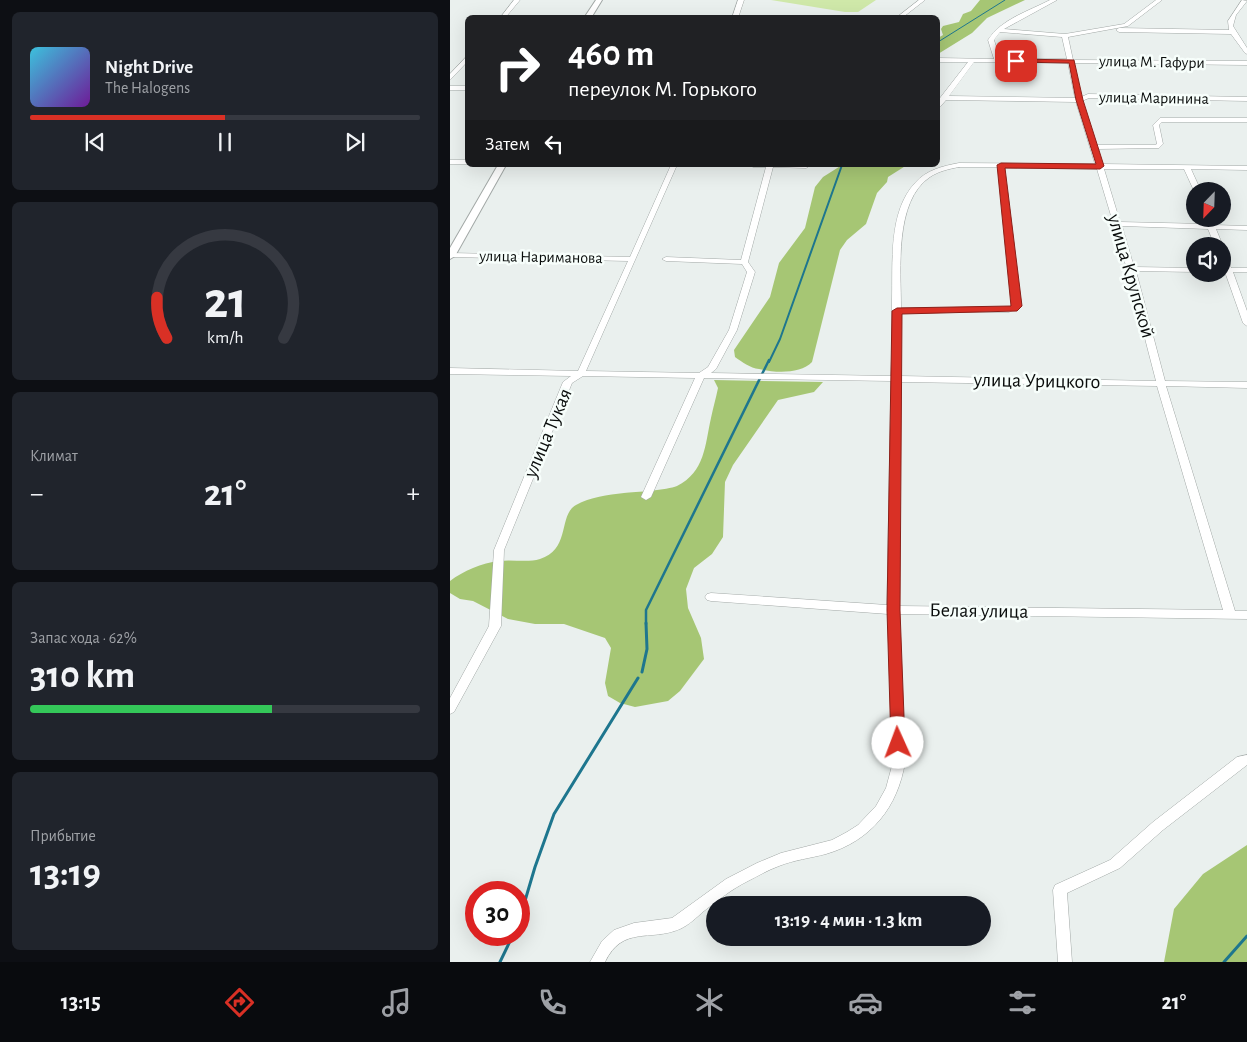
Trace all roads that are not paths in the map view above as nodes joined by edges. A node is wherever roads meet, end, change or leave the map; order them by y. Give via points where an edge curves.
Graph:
1 (517, 0) edge
2 (599, 0) edge
3 (741, 0) edge
4 (922, 0) edge
5 (1054, 0) edge
6 (1159, 0) edge
7 (1245, 0) edge
8 (504, 15) edge
9 (589, 15) edge
10 (736, 15) edge
11 (902, 15) edge
12 (1000, 30) junction
13 (1106, 30) junction
14 (1233, 32) junction
15 (1065, 36) junction
16 (1247, 52) edge
17 (465, 60) edge
18 (940, 60) edge
19 (972, 61) junction
20 (998, 61) junction
21 (1072, 62) junction
22 (1247, 63) edge
23 (450, 78) edge
24 (450, 88) edge
25 (465, 88) edge
26 (943, 98) junction
27 (1247, 99) edge
28 (1079, 100) junction
29 (940, 103) edge
30 (1247, 120) edge
31 (1093, 147) junction
32 (450, 162) edge
33 (465, 162) edge
34 (1001, 165) junction
35 (1100, 166) junction
36 (501, 167) edge
37 (673, 167) edge
38 (769, 167) edge
39 (1186, 168) junction
40 (1247, 168) edge
41 (1192, 182) edge
42 (1186, 223) edge
43 (1117, 224) junction
44 (1231, 226) edge
45 (1247, 228) edge
46 (450, 255) edge
47 (633, 259) junction
48 (666, 260) dead end
49 (744, 262) junction
50 (1131, 269) junction
51 (1186, 270) edge
52 (1231, 270) edge
53 (1247, 270) edge
54 (1231, 282) edge
55 (897, 311) junction
56 (1247, 323) edge
57 (450, 371) edge
58 (580, 374) junction
59 (701, 376) junction
60 (897, 378) junction
61 (1161, 384) junction
62 (1247, 385) edge
63 (646, 497) dead end
64 (711, 597) dead end
65 (893, 610) junction
66 (1230, 614) junction
67 (1247, 615) edge
68 (450, 709) edge
69 (1247, 760) edge
70 (596, 962) edge
71 (1064, 962) edge

1 - 8 street
2 - 9 street
3 - 10 street
4 - 11 street
5 - 12 street via 1020,16
6 - 13 street via 1136,15 1129,24
7 - 14 street via 1230,19
12 - 15 street
12 - 20 street via 994,33 992,40
13 - 14 street
13 - 15 street
14 - 16 street
15 - 21 street, улица Крупской
17 - 23 street
18 - 19 street, улица М. Гафури
19 - 20 street, улица М. Гафури
19 - 26 street
20 - 21 street, улица М. Гафури
21 - 22 street, улица М. Гафури
21 - 28 street, улица Крупской
24 - 25 street
26 - 28 street, улица Маринина
26 - 29 street
27 - 28 street, улица Маринина via 1088,96
28 - 31 street, улица Крупской
30 - 31 street via 1160,120 1156,125 1160,146
31 - 35 street, улица Крупской
32 - 33 street
34 - 35 street
34 - 55 street via 959,165 930,172 904,204 899,229
34 - 55 street via 1017,306 1009,310
35 - 39 street
35 - 43 street, улица Крупской
36 - 46 street
37 - 47 street, улица Тукая
38 - 49 street
39 - 40 street
39 - 41 street
42 - 43 street
43 - 50 street, улица Крупской
44 - 45 street
46 - 47 street, улица Нариманова
47 - 58 street, улица Тукая
48 - 49 street
49 - 59 street via 751,272 733,330 712,369
50 - 51 street
50 - 61 street, улица Крупской
52 - 53 street
54 - 56 street
55 - 60 street
57 - 58 street
58 - 59 street
58 - 68 street, улица Тукая via 568,382 499,550 495,626
59 - 60 street, улица Урицкого
59 - 63 street
60 - 61 street, улица Урицкого
60 - 65 street
61 - 62 street, улица Урицкого
61 - 66 street, улица Крупской
64 - 65 street, Белая улица
65 - 66 street, Белая улица
65 - 70 street via 899,762 897,777 885,806 857,834 839,844 780,859 748,874 678,922 667,927 642,928 616,935 606,944
66 - 67 street, Белая улица
69 - 71 street via 1158,826 1115,864 1060,890

